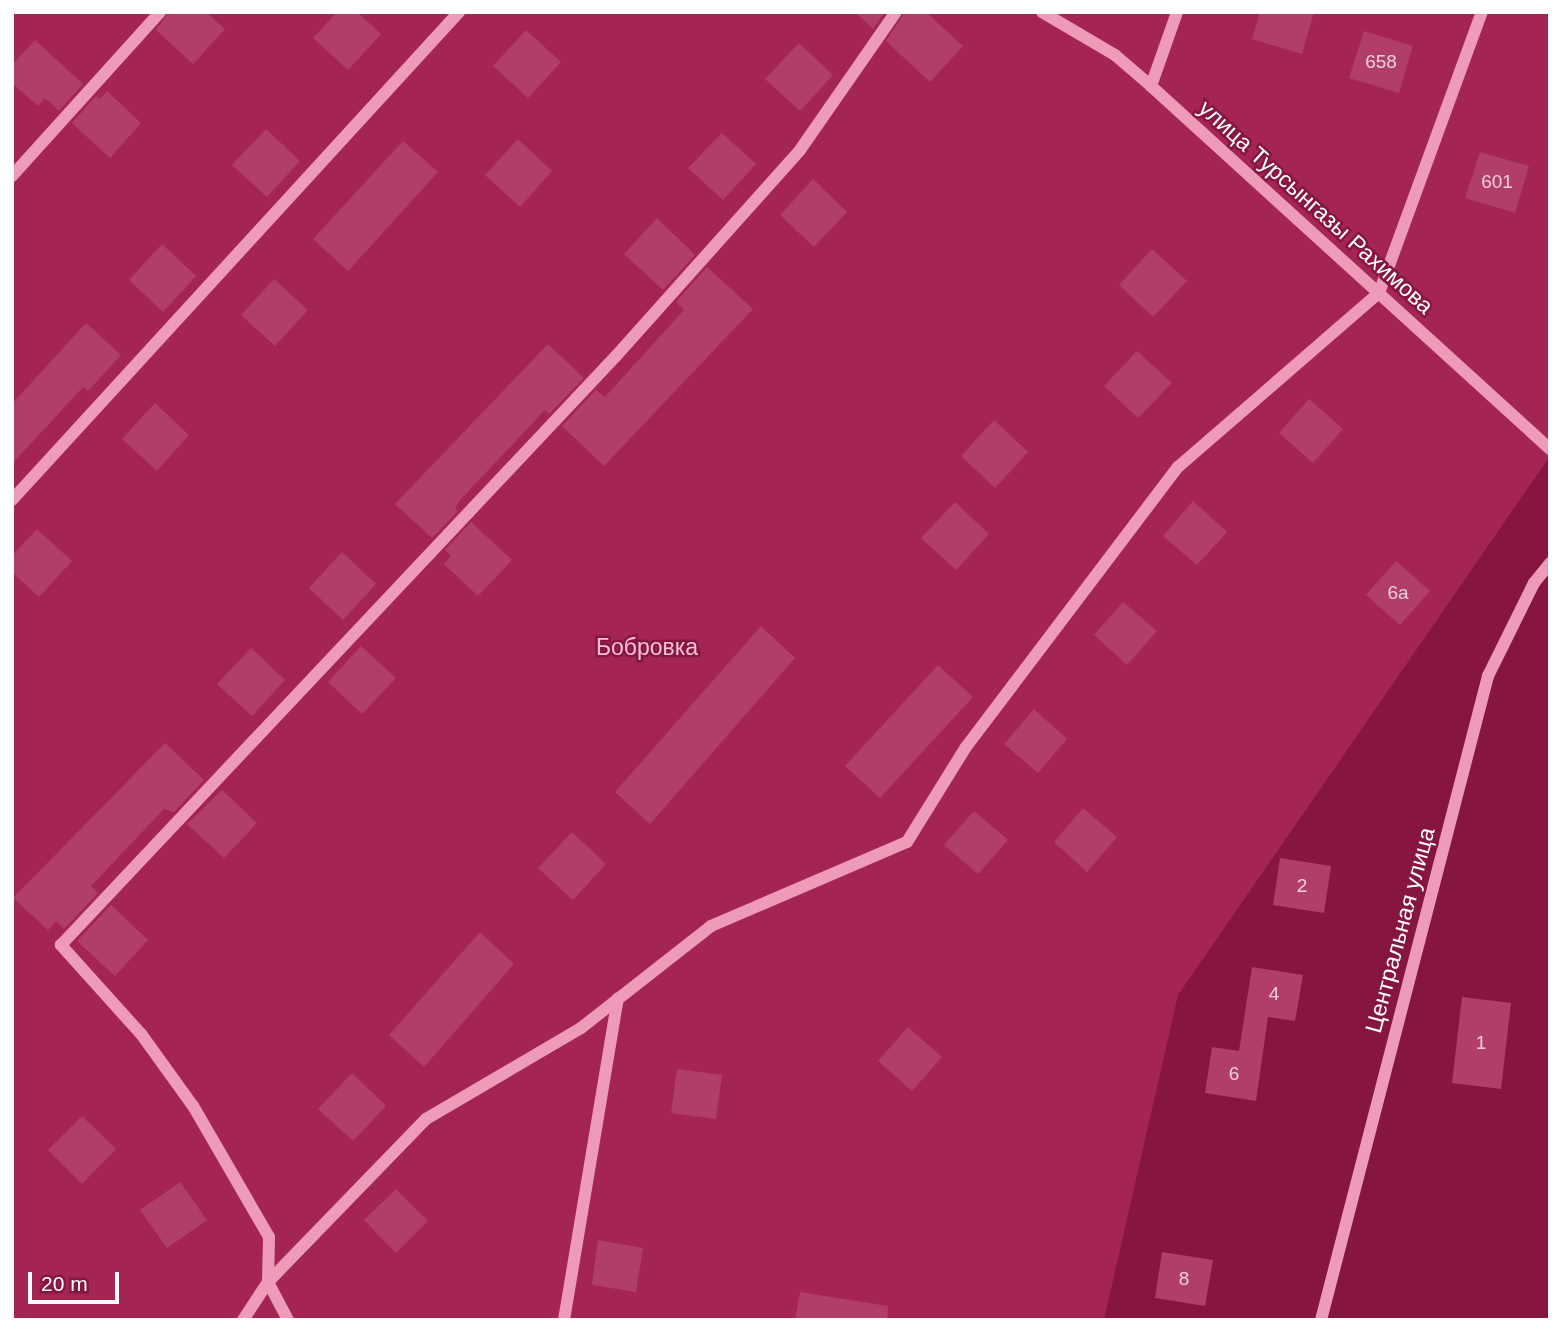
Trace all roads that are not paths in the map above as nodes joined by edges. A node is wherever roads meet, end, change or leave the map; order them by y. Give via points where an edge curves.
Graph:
1 (160, 12) edge
2 (459, 12) edge
3 (896, 12) edge
4 (1042, 12) edge
5 (1177, 12) edge
6 (1482, 12) edge
7 (1151, 86) junction
8 (12, 176) edge
9 (1379, 293) junction
10 (1550, 449) edge
11 (12, 499) edge
12 (1550, 563) edge
13 (618, 999) junction
14 (268, 1282) junction
15 (243, 1320) edge
16 (288, 1320) edge
17 (564, 1320) edge
18 (1321, 1320) edge

1 - 8 street
2 - 11 street via 268,226
3 - 14 street via 800,150 616,356 61,945 141,1034 193,1106 269,1237
4 - 7 street, улица Турсынгазы Рахимова via 1115,55
5 - 7 street
6 - 9 street
7 - 9 street, улица Турсынгазы Рахимова
9 - 10 street, улица Турсынгазы Рахимова
9 - 13 street via 1178,467 966,747 907,842 711,926
12 - 18 street, Центральная улица via 1534,583 1488,676
13 - 14 street via 581,1028 426,1119
13 - 17 street
14 - 15 street
14 - 16 street

